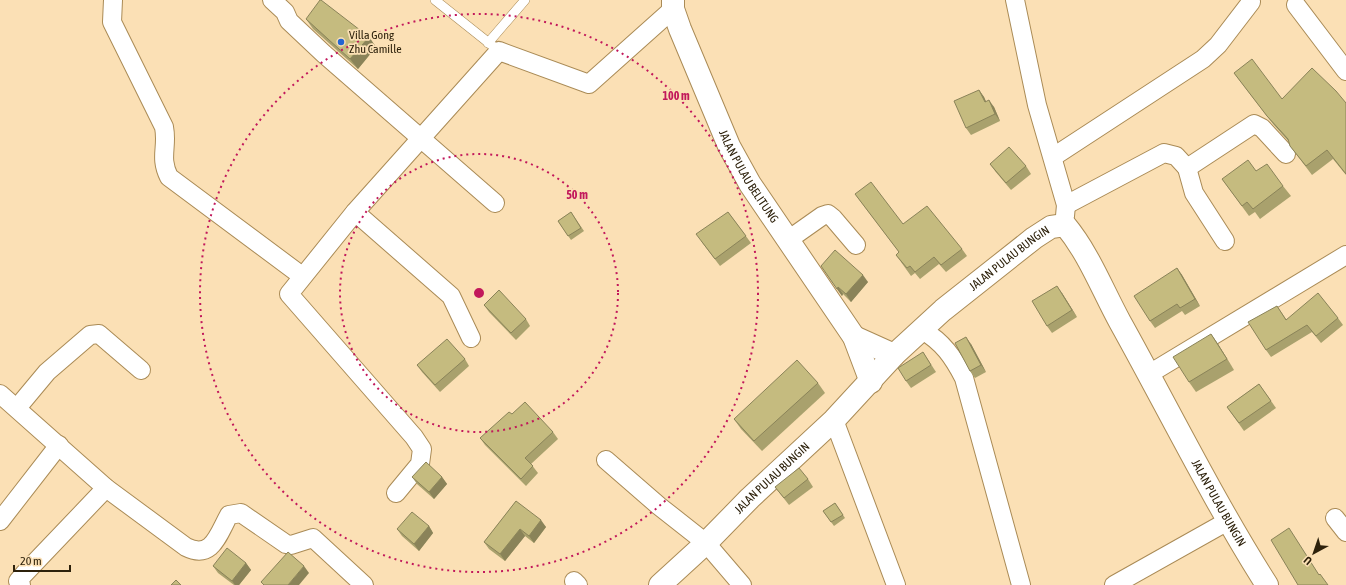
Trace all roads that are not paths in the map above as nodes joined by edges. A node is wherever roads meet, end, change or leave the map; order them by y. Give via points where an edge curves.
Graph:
1 (113, 0) edge
2 (272, 0) edge
3 (435, 0) edge
4 (525, 0) edge
5 (1017, 1) edge
6 (1251, 2) dead end
7 (673, 4) edge
8 (1296, 6) dead end
9 (493, 47) junction
10 (1346, 70) edge
11 (420, 140) junction
12 (1286, 154) dead end
13 (1053, 158) junction
14 (1187, 168) junction
15 (495, 203) dead end
16 (355, 212) junction
17 (1065, 215) junction
18 (802, 230) junction
19 (1225, 241) dead end
20 (856, 245) dead end
21 (1346, 255) edge
22 (302, 276) junction
23 (925, 328) junction
24 (854, 337) junction
25 (471, 338) dead end
26 (894, 355) junction
27 (141, 370) dead end
28 (1149, 374) junction
29 (871, 382) junction
30 (0, 394) edge
31 (17, 408) junction
32 (834, 420) junction
33 (59, 445) junction
34 (606, 460) dead end
35 (106, 488) junction
36 (396, 493) dead end
37 (1335, 518) dead end
38 (0, 521) edge
39 (1228, 521) junction
40 (1346, 532) edge
41 (706, 543) junction
42 (20, 585) edge
43 (364, 585) edge
44 (660, 585) edge
45 (742, 585) edge
46 (896, 585) edge
47 (1021, 585) edge
48 (1114, 585) edge
49 (1267, 585) edge

1 - 22 street via 112,22 164,127 166,136 163,161 170,176
2 - 11 street via 285,12 289,21
3 - 9 lane
4 - 9 lane
5 - 13 street via 1037,105
6 - 13 street via 1218,45 1202,59
7 - 9 street via 589,84
7 - 18 street, JALAN PULAU BELITUNG via 680,29 729,146 750,184
8 - 10 street
9 - 11 street
11 - 15 street
11 - 16 street
12 - 14 street via 1262,128 1254,124
13 - 17 street
14 - 17 street via 1176,156 1164,153
14 - 19 street via 1194,192
16 - 22 street
16 - 25 street via 451,296
17 - 23 street, JALAN PULAU BUNGIN via 944,310
17 - 28 street, JALAN PULAU BUNGIN
18 - 20 street via 828,214
18 - 24 street, JALAN PULAU BELITUNG
21 - 28 street
22 - 36 street via 289,294 422,449 420,464
23 - 26 street, JALAN PULAU BUNGIN
23 - 47 street via 953,358 964,378
24 - 26 street
24 - 29 street, JALAN PULAU BELITUNG
26 - 29 street, JALAN PULAU BUNGIN
27 - 31 street via 98,334 93,334 87,336 47,372
28 - 39 street, JALAN PULAU BUNGIN
29 - 32 street, JALAN PULAU BUNGIN
30 - 31 street
31 - 33 street
32 - 41 street, JALAN PULAU BUNGIN
32 - 46 street
33 - 35 street
33 - 38 street
34 - 41 street
35 - 42 street via 24,574 18,582
35 - 43 street via 169,536 195,552 204,552 210,548 230,515 241,513 286,544 291,545 313,538
37 - 40 street
39 - 48 street
39 - 49 street, JALAN PULAU BUNGIN
41 - 44 street, JALAN PULAU BUNGIN
41 - 45 street

